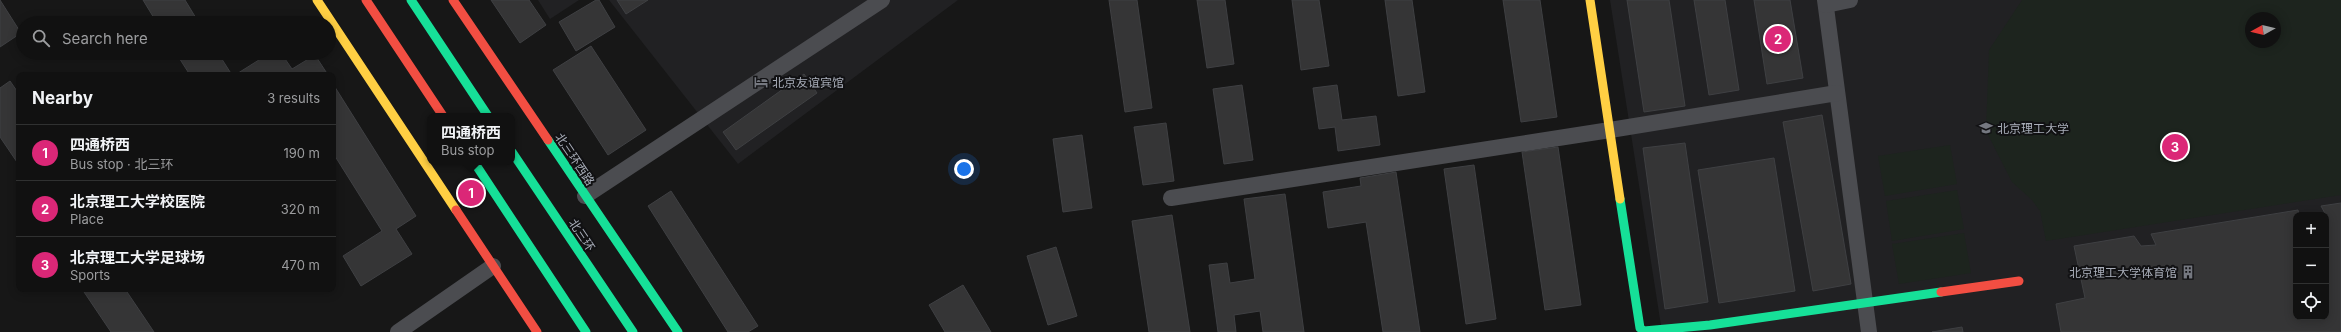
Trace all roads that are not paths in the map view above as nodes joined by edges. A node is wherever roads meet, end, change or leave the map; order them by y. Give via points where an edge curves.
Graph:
1 (317, 0) edge
2 (366, 0) edge
3 (411, 0) edge
4 (453, 0) edge
5 (882, 0) edge
6 (1590, 0) edge
7 (1850, 0) edge
8 (1825, 3) edge
9 (328, 16) edge
10 (336, 29) edge
11 (1837, 93) junction
12 (441, 113) edge
13 (486, 113) edge
14 (1610, 130) junction
15 (515, 156) edge
16 (476, 165) edge
17 (585, 196) junction
18 (1171, 198) dead end
19 (493, 266) junction
20 (2019, 281) dead end
21 (1864, 302) junction
22 (398, 332) edge
23 (537, 332) edge
24 (586, 332) edge
25 (632, 332) edge
26 (678, 332) edge
27 (1869, 332) edge

1 - 9 main road
2 - 12 main road
3 - 13 main road
4 - 17 main road, 北三环西路
5 - 17 street
6 - 14 main road
7 - 8 street
8 - 11 street
10 - 19 main road
11 - 14 street
11 - 21 street
14 - 18 street
14 - 21 main road via 1640,328 1644,331 1710,325
15 - 25 main road, 北三环
16 - 24 main road
17 - 26 main road, 北三环西路
19 - 22 street
19 - 23 main road
20 - 21 main road
21 - 27 street

